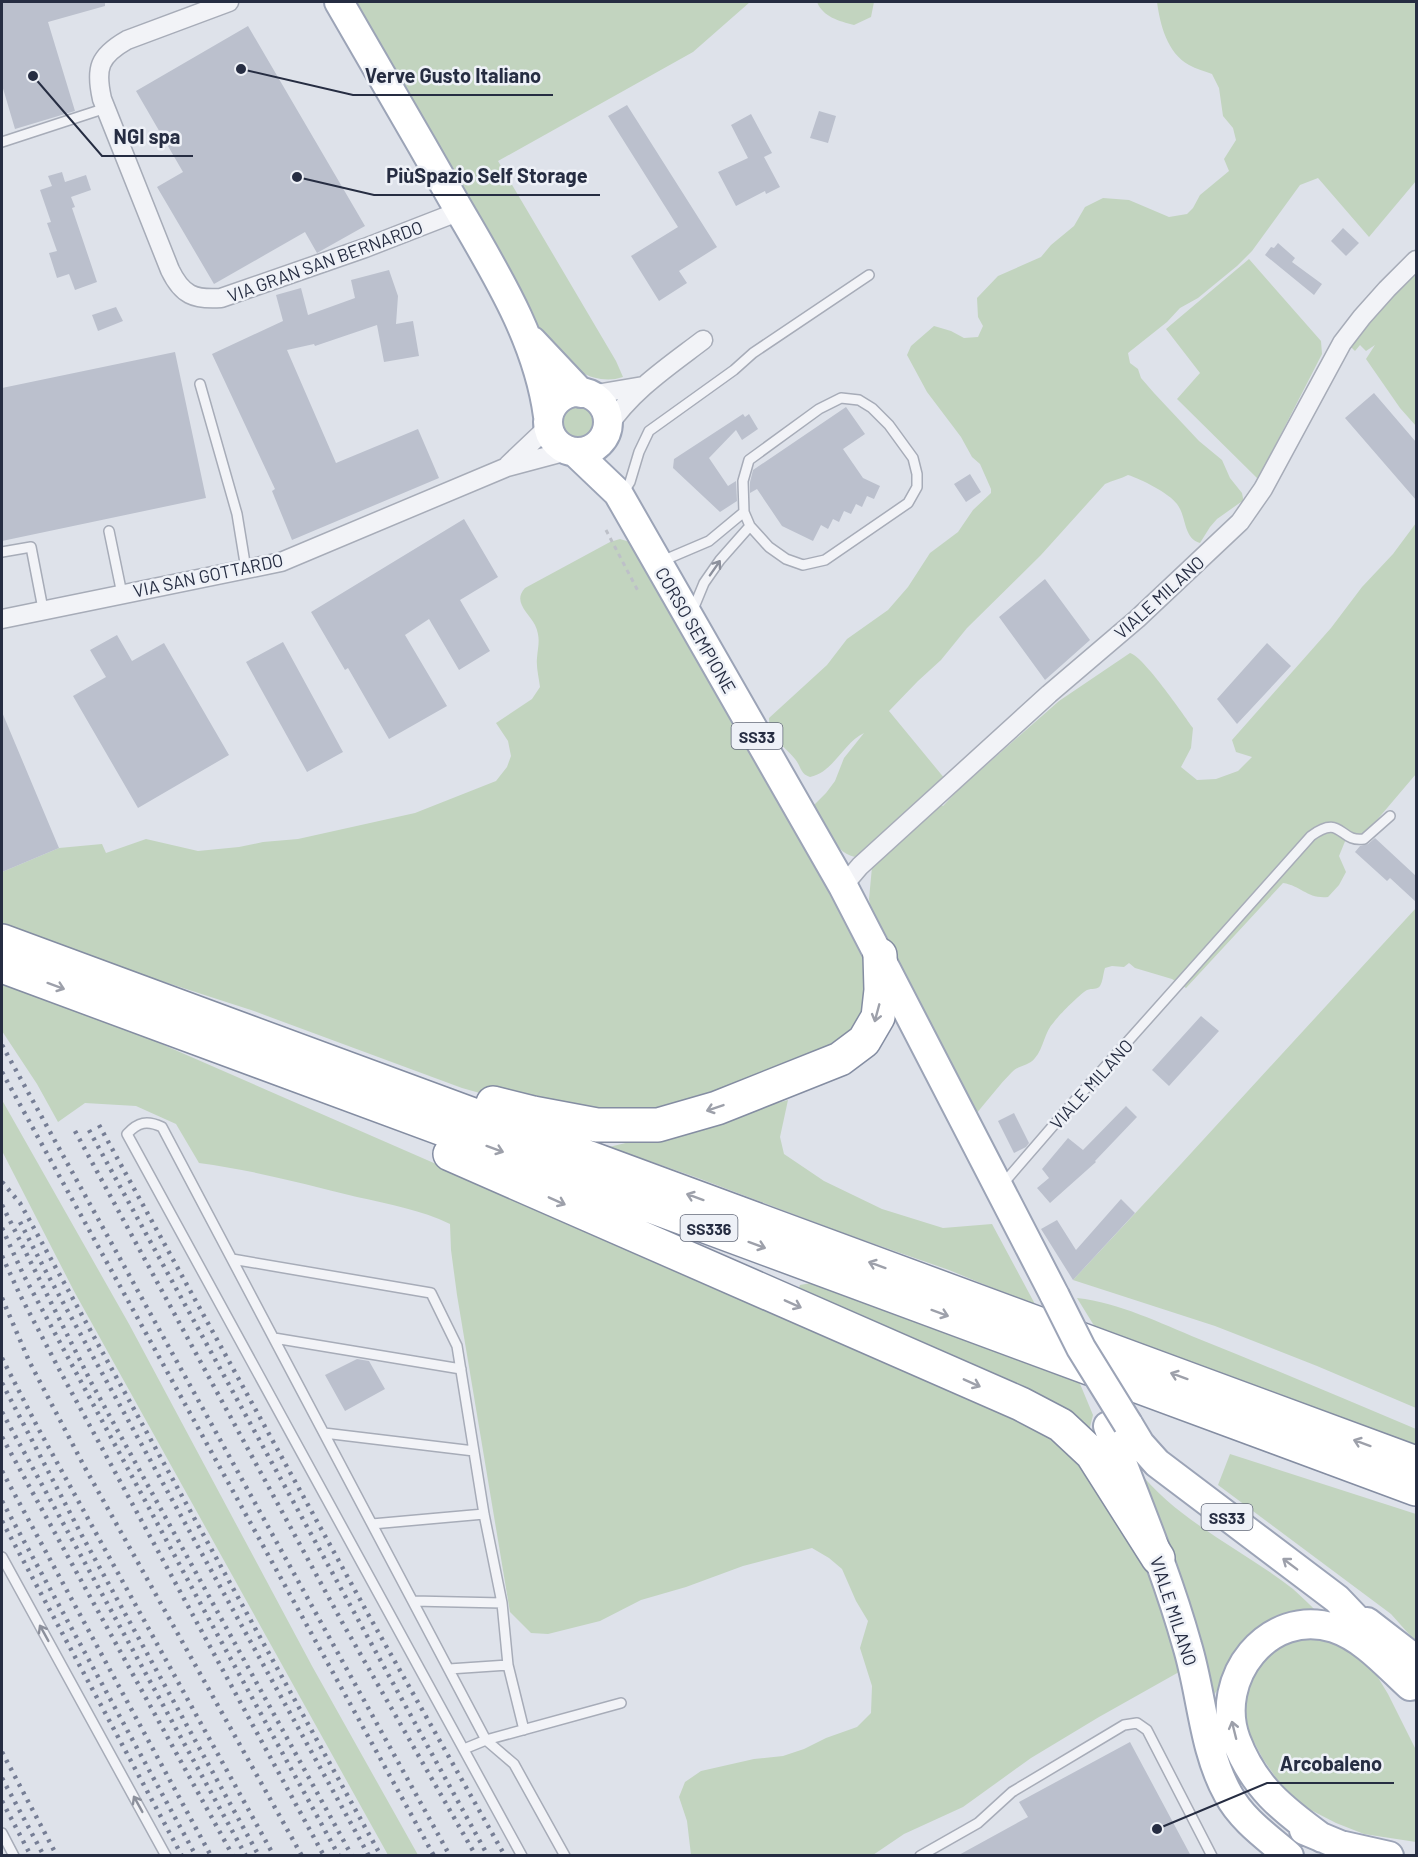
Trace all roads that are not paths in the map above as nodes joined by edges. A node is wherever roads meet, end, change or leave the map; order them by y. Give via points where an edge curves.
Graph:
1 (229, 2) edge
2 (339, 2) edge
3 (106, 108) junction
4 (2, 142) edge
5 (460, 211) junction
6 (1416, 260) edge
7 (869, 275) dead end
8 (527, 335) junction
9 (703, 340) dead end
10 (200, 384) dead end
11 (645, 385) junction
12 (585, 394) junction
13 (548, 422) junction
14 (608, 428) junction
15 (571, 452) junction
16 (507, 466) junction
17 (619, 495) junction
18 (744, 512) junction
19 (750, 526) junction
20 (109, 531) dead end
21 (2, 552) edge
22 (658, 563) junction
23 (246, 569) junction
24 (122, 594) junction
25 (44, 609) junction
26 (690, 617) junction
27 (2, 619) edge
28 (1390, 816) dead end
29 (843, 886) junction
30 (2, 941) edge
31 (880, 956) junction
32 (2, 966) edge
33 (260, 1049) junction
34 (1000, 1187) junction
35 (232, 1259) junction
36 (274, 1338) junction
37 (461, 1369) junction
38 (1118, 1425) junction
39 (324, 1433) junction
40 (474, 1451) junction
41 (1416, 1463) edge
42 (1416, 1489) edge
43 (484, 1514) junction
44 (372, 1524) junction
45 (2, 1557) edge
46 (1158, 1558) junction
47 (412, 1601) junction
48 (502, 1603) junction
49 (508, 1665) junction
50 (448, 1669) junction
51 (1414, 1681) edge
52 (621, 1703) dead end
53 (1201, 1704) junction
54 (524, 1730) junction
55 (486, 1740) junction
56 (464, 1749) junction
57 (1253, 1825) junction
58 (2, 1833) edge
59 (1322, 1838) junction
60 (14, 1856) edge
61 (166, 1856) edge
62 (522, 1856) edge
63 (565, 1856) edge
64 (920, 1856) edge
65 (1212, 1856) edge
66 (1274, 1856) edge
67 (1289, 1856) edge
68 (1389, 1856) edge

1 - 3 street, VIA GRAN SAN BERNARDO via 115,47 100,64 98,77
2 - 5 main road, SS33
3 - 4 lane
3 - 5 street, VIA GRAN SAN BERNARDO via 170,270 177,285 191,296 221,298
5 - 8 main road, SS33
6 - 29 street, VIALE MILANO via 1342,343 1263,489 1240,522 860,866
7 - 17 lane via 753,353 650,431 630,482
8 - 12 main road, SS33
8 - 13 main road, SS33 via 540,373
9 - 11 street
10 - 23 lane via 237,514
11 - 12 street
11 - 14 street
12 - 13 main road via 564,395 557,400
12 - 14 main road, SS33 via 598,400
13 - 15 main road, SS33 via 554,441
13 - 16 street, VIA SAN GOTTARDO
14 - 15 main road via 599,444 584,452
14 - 17 main road, CORSO SEMPIONE / SS33 via 610,463
15 - 16 street, VIA SAN GOTTARDO
15 - 17 main road, CORSO SEMPIONE / SS33
16 - 23 street, VIA SAN GOTTARDO via 280,562
17 - 22 main road, CORSO SEMPIONE / SS33
18 - 19 lane
18 - 19 lane via 743,481 749,460 819,409 841,398 859,399 872,408 913,458 918,487 908,502 825,560 803,564 786,559
18 - 22 lane via 709,541
26 -> 19 lane via 704,583
20 - 24 lane
21 - 25 lane via 31,547
22 - 26 main road, CORSO SEMPIONE / SS33
23 - 24 street, VIA SAN GOTTARDO
24 - 25 street, VIA SAN GOTTARDO
25 - 27 street, VIA SAN GOTTARDO
26 - 29 main road, CORSO SEMPIONE / SS33
28 - 34 lane, VIALE MILANO via 1364,839 1349,836 1334,826 1311,836
29 - 31 main road, CORSO SEMPIONE / SS33
30 - 33 highway, SS336
31 -> 33 highway via 878,1017 864,1041 840,1059 717,1108 658,1125 597,1125 533,1113
31 - 34 main road, VIALE MILANO / SS33
32 -> 33 highway, SS336
41 -> 33 highway, SS336
33 -> 42 highway, SS336
33 -> 46 highway via 391,1128 1061,1425 1092,1454
34 - 38 main road, VIALE MILANO / SS33, bridge
35 - 36 lane
35 - 37 lane via 431,1293 457,1346
35 - 56 lane via 162,1127 152,1122 135,1126 127,1134
36 - 37 lane
36 - 39 lane
37 - 40 lane
38 - 46 main road, VIALE MILANO / SS33
51 -> 38 main road, VIALE MILANO / SS33 via 1337,1599 1168,1472
39 - 40 lane
39 - 44 lane
40 - 43 lane
43 - 44 lane
43 - 48 lane
44 - 47 lane
61 -> 45 lane
46 - 53 main road, VIALE MILANO / SS33 via 1173,1597
47 - 48 lane
47 - 50 lane
48 - 49 lane
49 - 50 lane
49 - 54 lane
50 - 55 lane
59 -> 51 main road via 1274,1801 1241,1752 1232,1725 1231,1700 1243,1663 1259,1645 1279,1632 1318,1625 1358,1641
52 - 54 lane
53 - 57 main road, VIALE MILANO / SS33 via 1221,1780
53 - 59 main road via 1221,1752 1240,1780 1291,1824
54 - 55 lane
55 - 56 lane
55 - 63 lane via 514,1764
56 - 62 lane
57 - 66 lane
57 - 67 main road, VIALE MILANO / SS33
58 - 60 lane
59 - 68 main road
64 - 65 lane via 978,1823 1012,1792 1124,1725 1137,1723 1147,1730

